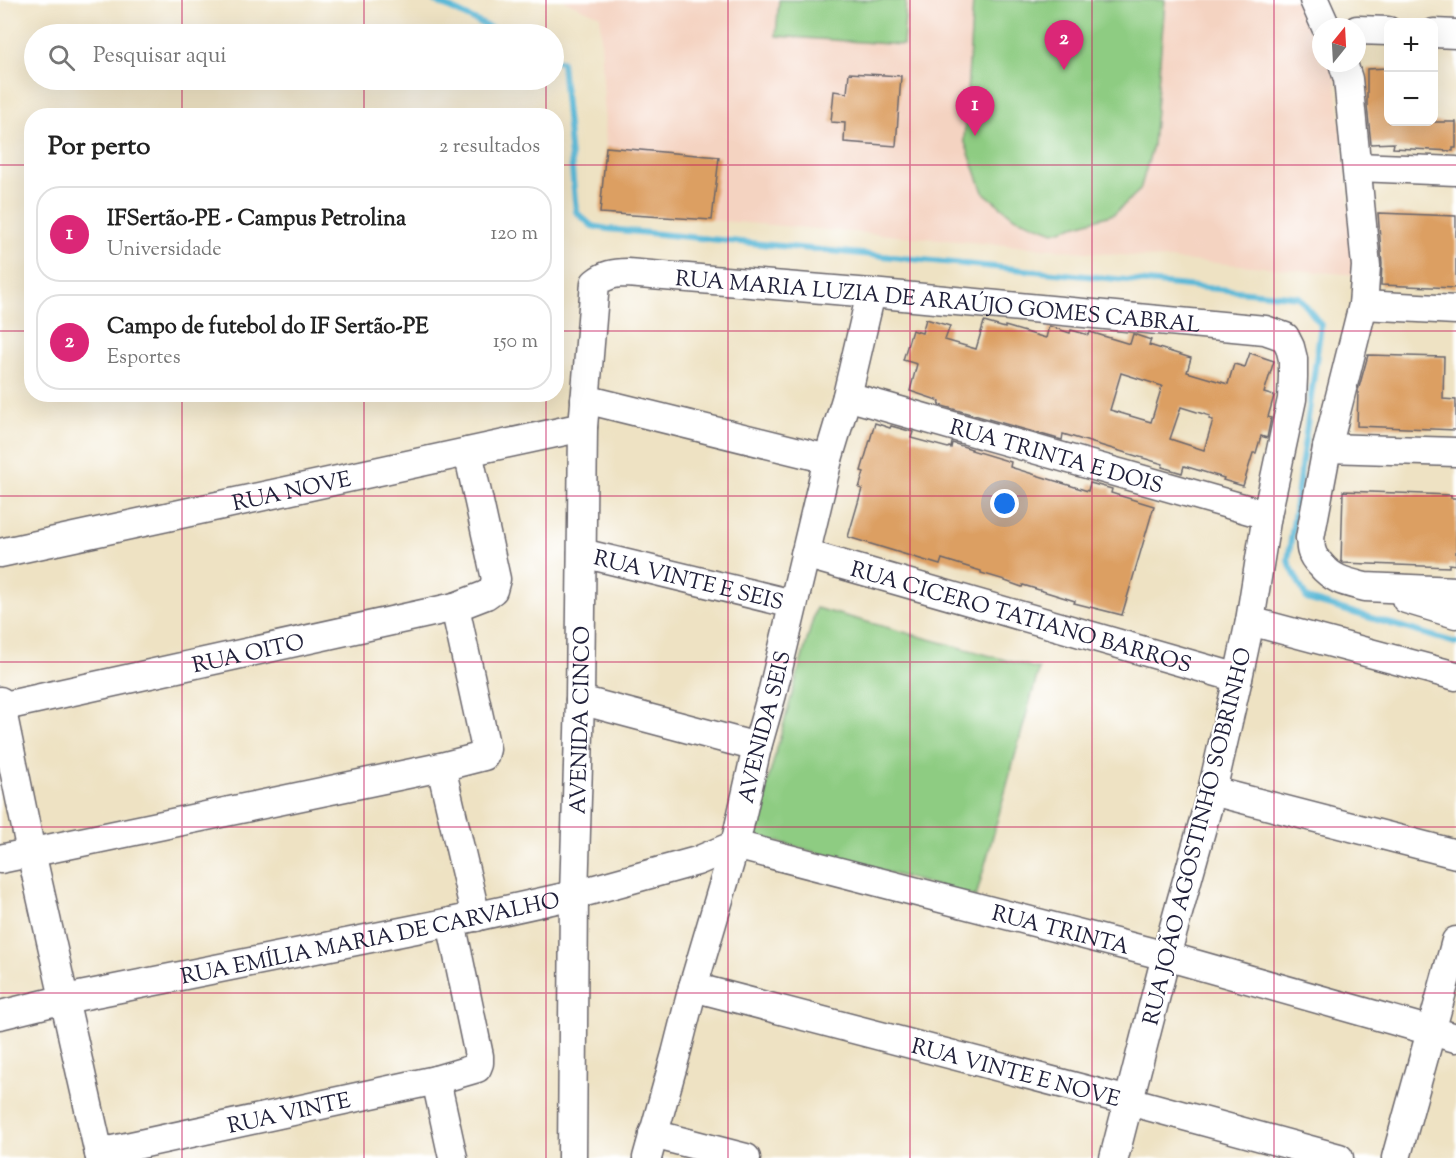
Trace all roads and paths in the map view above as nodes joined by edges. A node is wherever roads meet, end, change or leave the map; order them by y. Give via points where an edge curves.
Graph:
1 (1314, 0) edge
2 (1322, 18) edge
3 (1366, 30) edge
4 (1384, 31) edge
5 (1438, 33) edge
6 (1456, 34) edge
7 (1346, 72) edge
8 (1357, 167) junction
9 (1456, 171) edge
10 (595, 283) joint
11 (871, 293) junction
12 (1363, 305) junction
13 (1456, 310) edge
14 (1285, 337) joint
15 (847, 396) junction
16 (584, 413) junction
17 (1327, 448) junction
18 (468, 452) junction
19 (1456, 452) edge
20 (828, 459) junction
21 (1267, 515) junction
22 (0, 553) edge
23 (582, 553) junction
24 (805, 554) junction
25 (1365, 587) junction
26 (1456, 591) edge
27 (794, 604) junction
28 (455, 607) junction
29 (1456, 614) edge
30 (1250, 621) junction
31 (1456, 676) edge
32 (1238, 678) junction
33 (580, 700) junction
34 (0, 705) edge
35 (757, 747) junction
36 (441, 767) junction
37 (1212, 791) junction
38 (735, 845) junction
39 (31, 852) junction
40 (1456, 855) edge
41 (0, 859) edge
42 (573, 895) junction
43 (464, 920) junction
44 (1456, 940) edge
45 (1166, 956) junction
46 (693, 987) junction
47 (65, 999) junction
48 (0, 1015) edge
49 (1443, 1035) edge
50 (436, 1080) junction
51 (1129, 1101) junction
52 (650, 1146) edge
53 (99, 1156) edge
54 (453, 1158) edge
55 (572, 1158) edge
56 (746, 1158) edge
57 (1114, 1158) edge
58 (1339, 1158) edge
59 (1396, 1158) edge

1 - 2 street
3 - 4 street
5 - 6 street
7 - 8 street
8 - 9 street
8 - 12 street via 1366,266
10 - 11 street, RUA MARIA LUZIA DE ARAÚJO GOMES CABRAL via 611,274 627,273
10 - 16 street, AVENIDA CINCO
11 - 14 street, RUA MARIA LUZIA DE ARAÚJO GOMES CABRAL via 1264,330
11 - 15 street, AVENIDA SEIS
12 - 13 street
12 - 17 street
14 - 21 street, RUA JOÃO AGOSTINHO SOBRINHO via 1293,359 1292,399
15 - 20 street, AVENIDA SEIS
15 - 21 street, RUA TRINTA E DOIS
16 - 18 street, RUA NOVE
16 - 20 street
16 - 23 street, AVENIDA CINCO
17 - 19 street
17 - 25 street via 1311,551 1335,579
18 - 22 street, RUA NOVE
18 - 28 street, RUA OITO via 496,579 493,591
20 - 24 street, AVENIDA SEIS
21 - 30 street, RUA JOÃO AGOSTINHO SOBRINHO
23 - 27 street, RUA VINTE E SEIS
23 - 33 street, AVENIDA CINCO
24 - 27 street, AVENIDA SEIS
24 - 32 street, RUA CICERO TATIANO BARROS
25 - 26 street
25 - 29 street
27 - 35 street, AVENIDA SEIS
28 - 34 street, RUA OITO
28 - 36 street via 486,748 484,756
30 - 31 street
30 - 32 street, RUA JOÃO AGOSTINHO SOBRINHO
32 - 37 street, RUA JOÃO AGOSTINHO SOBRINHO
33 - 35 street
33 - 42 street, AVENIDA CINCO
34 - 39 street
35 - 38 street, AVENIDA SEIS
36 - 39 street
36 - 43 street
37 - 40 street
37 - 45 street, RUA JOÃO AGOSTINHO SOBRINHO
38 - 42 street, RUA EMÍLIA MARIA DE CARVALHO via 697,861
38 - 45 street, RUA TRINTA
38 - 46 street, AVENIDA SEIS
39 - 41 street
39 - 47 street
42 - 43 street, RUA EMÍLIA MARIA DE CARVALHO
42 - 55 street, AVENIDA CINCO
43 - 47 street, RUA EMÍLIA MARIA DE CARVALHO
43 - 50 street, RUA VINTE via 479,1063 477,1068
44 - 49 street
45 - 49 street, RUA TRINTA
45 - 51 street, RUA JOÃO AGOSTINHO SOBRINHO
46 - 51 street, RUA VINTE E NOVE
46 - 52 street, AVENIDA SEIS
47 - 48 street, RUA EMÍLIA MARIA DE CARVALHO
47 - 53 street
49 - 59 street
50 - 53 street, RUA VINTE
50 - 54 street
51 - 57 street, RUA JOÃO AGOSTINHO SOBRINHO
51 - 58 street, RUA VINTE E NOVE
52 - 56 street

